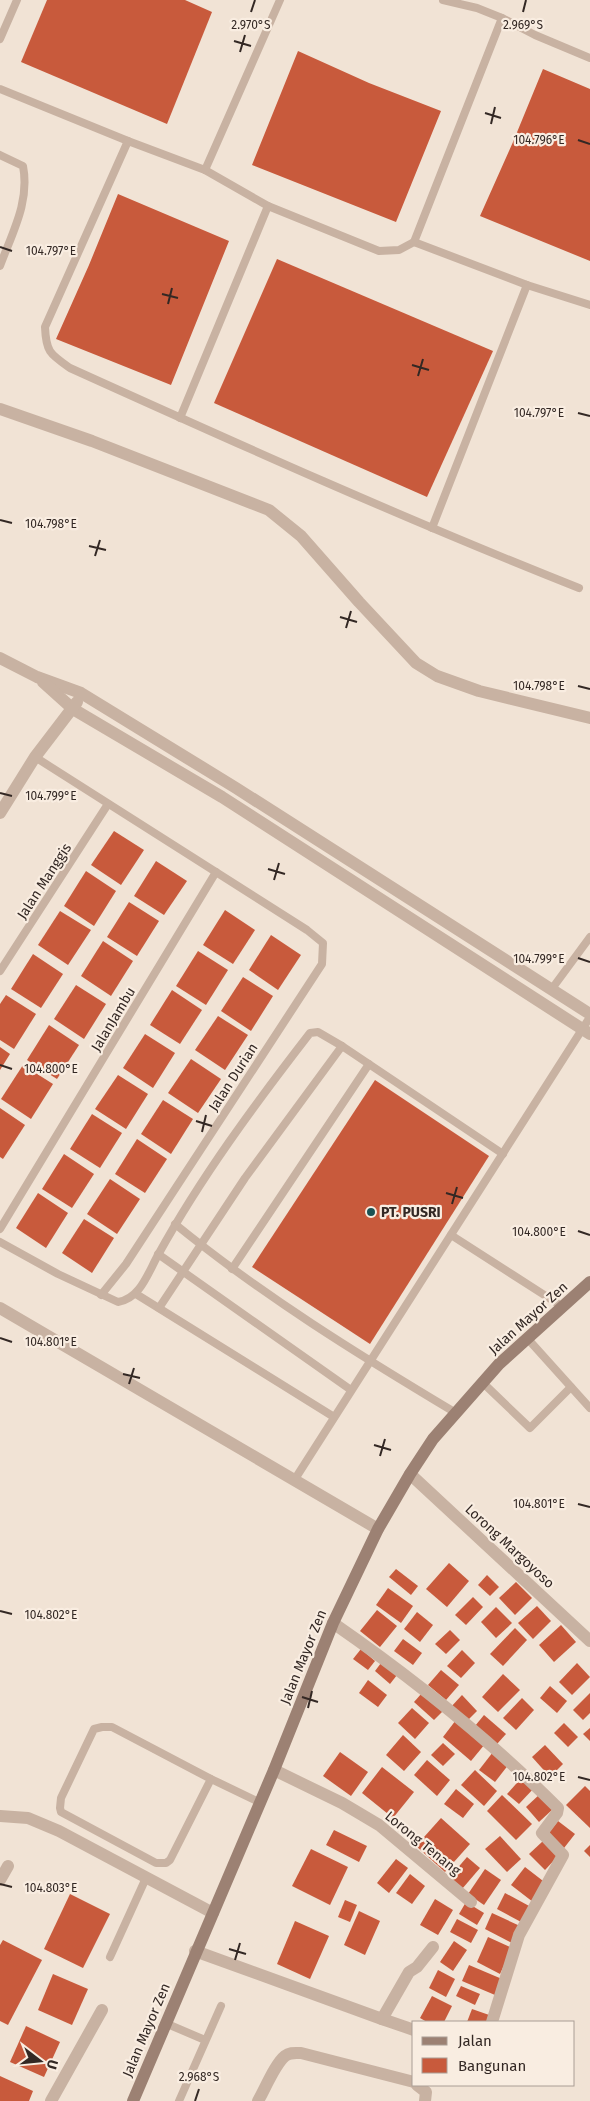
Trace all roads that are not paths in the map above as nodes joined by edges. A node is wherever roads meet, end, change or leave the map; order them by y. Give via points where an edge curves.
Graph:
1 (17, 0) edge
2 (280, 0) edge
3 (443, 0) edge
4 (502, 18) junction
5 (0, 39) edge
6 (590, 58) edge
7 (0, 89) edge
8 (128, 141) junction
9 (0, 155) edge
10 (205, 170) junction
11 (268, 206) junction
12 (414, 242) junction
13 (0, 266) edge
14 (527, 285) junction
15 (590, 305) edge
16 (0, 409) edge
17 (180, 418) junction
18 (432, 528) junction
19 (579, 588) dead end
20 (0, 658) edge
21 (38, 677) junction
22 (81, 693) junction
23 (73, 709) junction
24 (590, 718) edge
25 (35, 757) junction
26 (108, 804) junction
27 (0, 813) edge
28 (216, 872) junction
29 (590, 937) edge
30 (0, 971) edge
31 (551, 990) junction
32 (590, 1015) edge
33 (586, 1031) edge
34 (342, 1046) junction
35 (370, 1064) junction
36 (503, 1154) junction
37 (175, 1224) junction
38 (0, 1229) edge
39 (451, 1235) junction
40 (0, 1242) edge
41 (200, 1244) junction
42 (158, 1254) junction
43 (232, 1269) junction
44 (183, 1271) junction
45 (590, 1282) edge
46 (136, 1294) junction
47 (101, 1295) junction
48 (562, 1307) junction
49 (0, 1308) edge
50 (159, 1308) junction
51 (527, 1338) junction
52 (370, 1361) junction
53 (482, 1382) junction
54 (571, 1387) junction
55 (351, 1390) junction
56 (590, 1408) edge
57 (456, 1413) junction
58 (334, 1417) junction
59 (410, 1474) junction
60 (294, 1479) junction
61 (378, 1529) junction
62 (332, 1623) junction
63 (590, 1641) edge
64 (274, 1770) junction
65 (211, 1779) junction
66 (259, 1802) junction
67 (0, 1816) edge
68 (8, 1866) dead end
69 (146, 1878) junction
70 (0, 1880) edge
71 (471, 1902) dead end
72 (214, 1913) junction
73 (434, 1947) dead end
74 (195, 1951) junction
75 (110, 1957) dead end
76 (222, 2006) dead end
77 (102, 2010) dead end
78 (382, 2019) junction
79 (492, 2021) edge
80 (165, 2023) junction
81 (412, 2029) edge
82 (205, 2040) junction
83 (412, 2081) edge
84 (418, 2086) edge
85 (51, 2101) edge
86 (133, 2101) edge
87 (179, 2101) edge
88 (258, 2101) edge
89 (425, 2101) edge

1 - 5 lane
2 - 10 lane
3 - 4 lane
4 - 6 lane
4 - 12 lane
7 - 8 lane
8 - 10 lane
8 - 17 lane via 45,328 46,346 70,368
9 - 13 lane via 23,166 26,182 24,203
10 - 11 lane
11 - 12 lane via 379,251 399,250
11 - 17 lane
12 - 14 lane
14 - 15 lane
14 - 18 lane
16 - 24 street via 269,510 301,536 416,663 437,676 479,691
17 - 18 lane
18 - 19 lane
20 - 21 street
21 - 22 street
21 - 23 street
22 - 23 street
22 - 31 street
23 - 25 street
23 - 33 street via 222,796
25 - 26 lane
25 - 27 street
26 - 28 lane
26 - 30 lane, Jalan Manggis
28 - 38 lane, JalanJambu
28 - 47 lane, Jalan Durian via 323,943 322,964 126,1264
29 - 31 lane
31 - 32 street
32 - 33 lane
33 - 36 lane
34 - 35 lane
34 - 37 lane via 318,1032 310,1033 257,1101
34 - 41 lane
35 - 36 lane
35 - 43 lane
36 - 39 lane
37 - 41 lane
37 - 42 lane
39 - 48 lane
39 - 52 lane
40 - 47 lane
41 - 43 lane
41 - 44 lane
42 - 44 lane
42 - 46 lane
43 - 52 lane
44 - 50 lane
44 - 55 lane
45 - 48 street, Jalan Mayor Zen
46 - 47 lane via 118,1302
46 - 50 lane
48 - 51 street, Jalan Mayor Zen
49 - 60 street
50 - 58 lane
51 - 53 street, Jalan Mayor Zen
51 - 54 lane
52 - 55 lane
52 - 57 lane
53 - 54 lane via 530,1428
53 - 57 street, Jalan Mayor Zen
54 - 56 lane
55 - 58 lane
57 - 59 street, Jalan Mayor Zen via 433,1439
58 - 60 lane
59 - 61 street, Jalan Mayor Zen
59 - 63 street, Lorong Margoyoso
60 - 61 street
61 - 62 street, Jalan Mayor Zen
62 - 64 street, Jalan Mayor Zen
62 - 79 street via 382,1657 518,1767 558,1808 542,1833 563,1855 519,1935
64 - 66 street, Jalan Mayor Zen
64 - 71 street, Lorong Tenang via 380,1825
65 - 65 lane via 112,1727 102,1727 94,1729 60,1808 61,1812 156,1863 166,1863
65 - 66 lane
66 - 72 street, Jalan Mayor Zen
67 - 69 street via 28,1818
68 - 70 street
69 - 72 street
69 - 75 lane
72 - 74 street, Jalan Mayor Zen
73 - 78 street via 409,1972
74 - 78 street
74 - 80 street, Jalan Mayor Zen
76 - 82 lane
77 - 85 street
78 - 81 street
80 - 82 lane
80 - 86 street, Jalan Mayor Zen
82 - 87 lane
83 - 88 street via 292,2053 280,2063
84 - 89 street via 426,2092

